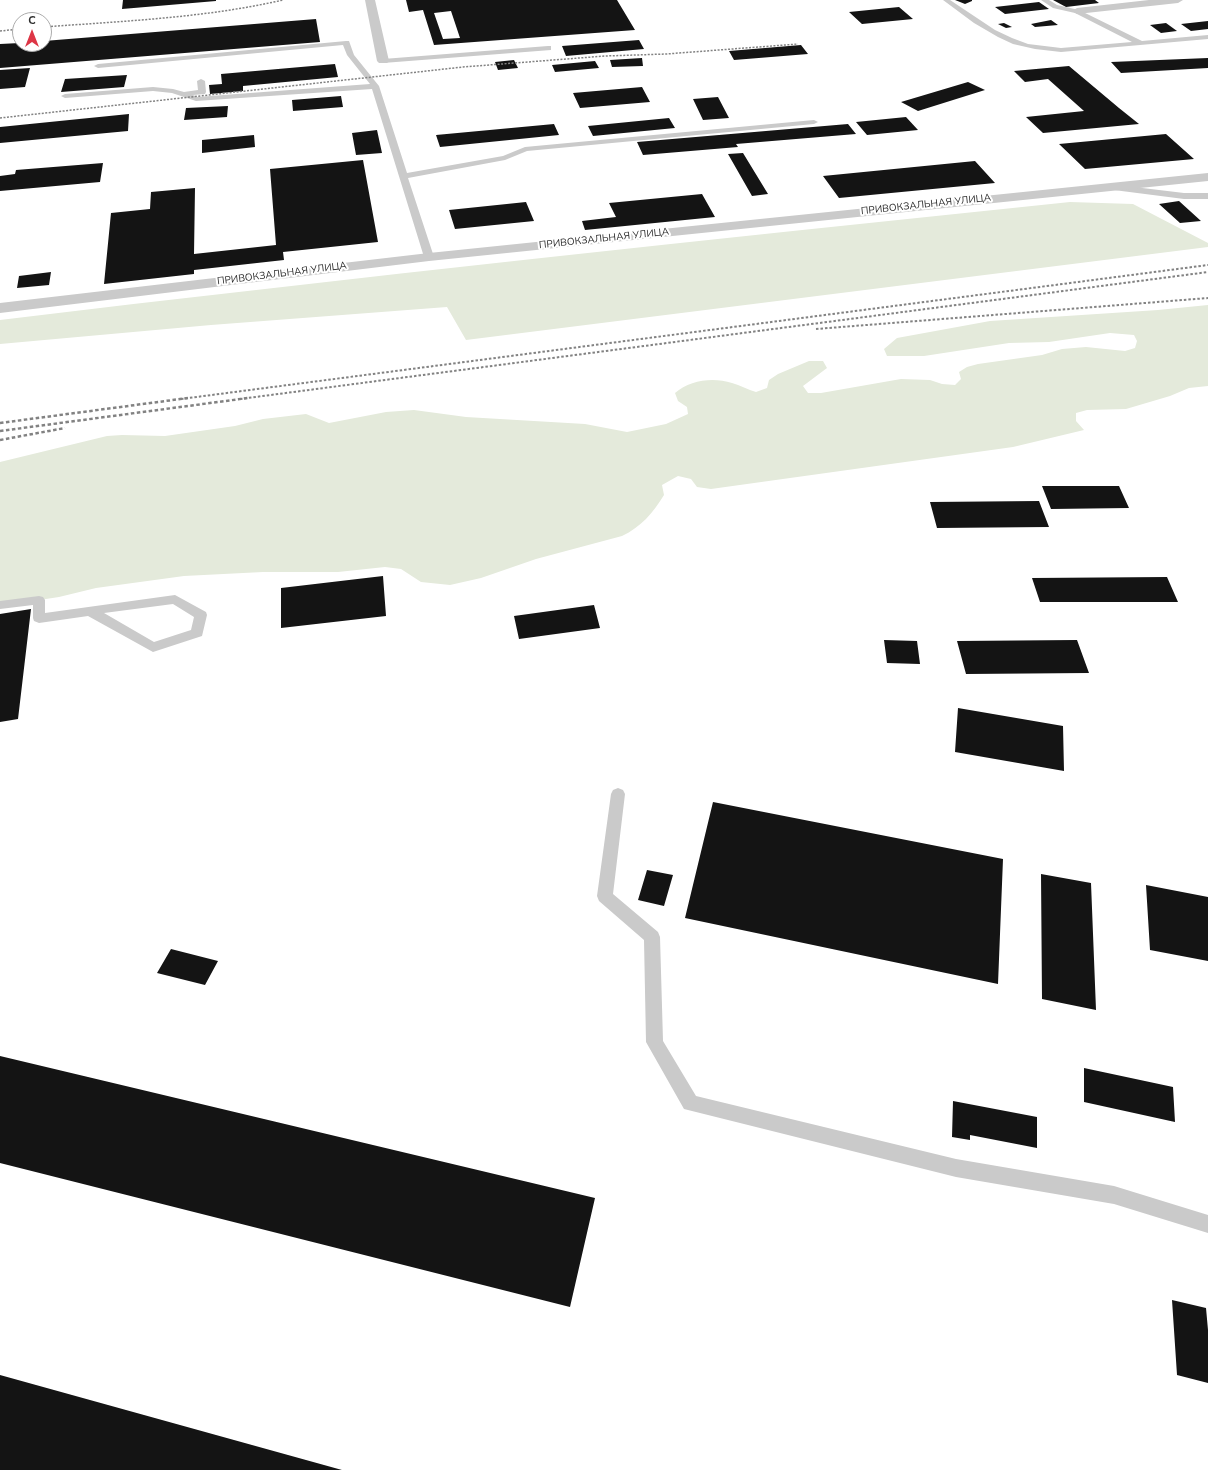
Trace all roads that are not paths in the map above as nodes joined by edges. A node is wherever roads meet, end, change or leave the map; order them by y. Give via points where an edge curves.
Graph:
1 (370, 0) edge
2 (946, 0) edge
3 (1044, 0) edge
4 (1178, 0) edge
5 (1077, 11) junction
6 (1208, 37) edge
7 (1142, 43) junction
8 (548, 48) dead end
9 (383, 61) joint
10 (98, 66) dead end
11 (201, 81) dead end
12 (375, 86) junction
13 (182, 94) junction
14 (65, 96) dead end
15 (814, 122) dead end
16 (404, 176) junction
17 (1208, 177) edge
18 (1106, 187) junction
19 (1208, 196) edge
20 (429, 257) junction
21 (0, 308) edge
22 (0, 606) edge
23 (90, 611) junction
24 (618, 794) dead end
25 (1208, 1224) edge

1 - 9 street
2 - 7 lane via 992,31 1010,40 1038,48 1060,50
3 - 5 lane via 1055,7
4 - 5 street
5 - 7 lane
6 - 7 lane
8 - 9 lane
10 - 12 lane via 346,43 351,55
11 - 13 lane via 202,92
12 - 13 lane via 196,99
12 - 16 lane
13 - 14 lane via 153,89
15 - 16 lane via 525,149 504,158
16 - 20 lane
17 - 18 street, ПРИВОКЗАЛЬНАЯ УЛИЦА
18 - 19 lane via 1184,196
18 - 20 street, ПРИВОКЗАЛЬНАЯ УЛИЦА
20 - 21 street, ПРИВОКЗАЛЬНАЯ УЛИЦА
22 - 23 lane via 39,600 39,618
23 - 23 lane via 175,599 201,615 197,633 153,647
24 - 25 lane via 605,896 652,937 655,1042 690,1103 956,1168 1114,1195

